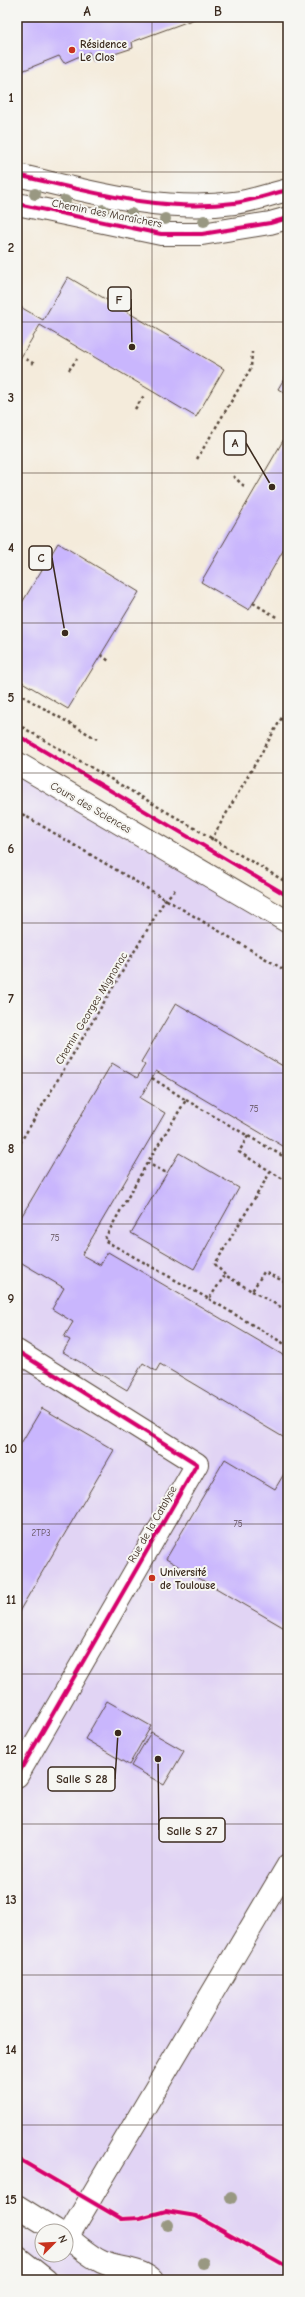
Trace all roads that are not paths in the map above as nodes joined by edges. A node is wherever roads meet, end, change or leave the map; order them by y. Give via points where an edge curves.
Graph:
1 (17, 175) edge
2 (288, 190) edge
3 (17, 204) edge
4 (288, 218) edge
5 (17, 763) edge
6 (288, 922) edge
7 (17, 1351) edge
8 (17, 1776) edge
9 (288, 1865) edge
10 (17, 2206) edge
11 (44, 2223) edge
12 (70, 2223) edge
13 (74, 2243) edge
14 (17, 2257) edge
15 (46, 2280) edge
16 (152, 2280) edge

1 - 2 street, Chemin des Maraîchers via 145,202 215,205 236,203
3 - 4 street, Chemin des Maraîchers via 161,234 202,234
5 - 6 street, Cours des Sciences
7 - 8 street, Rue de la Catalyse via 197,1464
9 - 12 street
10 - 11 street
13 - 16 street via 103,2263 143,2272
14 - 15 street

